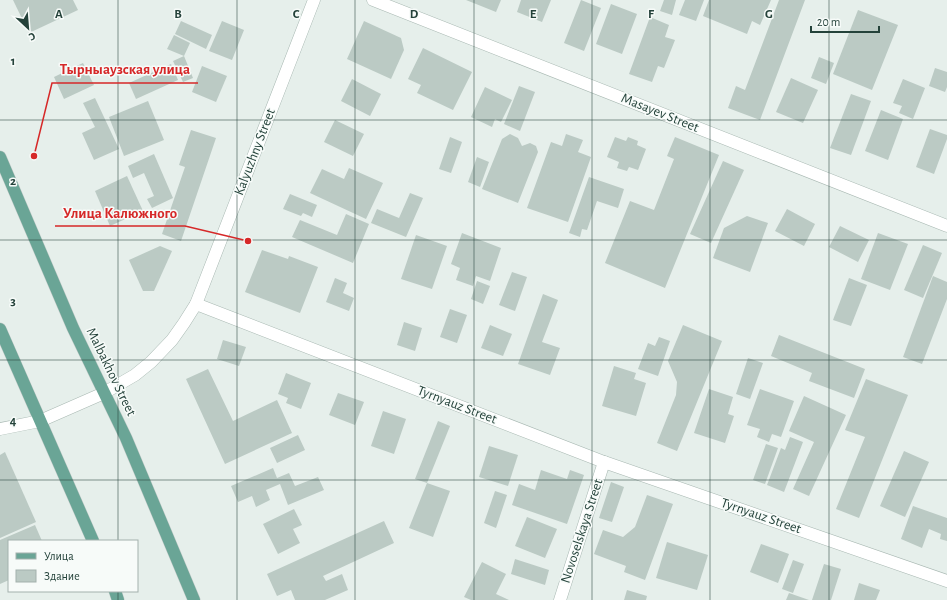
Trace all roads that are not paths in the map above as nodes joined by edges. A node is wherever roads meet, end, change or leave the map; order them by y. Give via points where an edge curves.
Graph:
1 (314, 0) edge
2 (373, 0) edge
3 (0, 157) edge
4 (947, 226) edge
5 (196, 304) junction
6 (0, 328) edge
7 (104, 393) junction
8 (40, 421) junction
9 (0, 429) edge
10 (604, 462) junction
11 (93, 540) edge
12 (947, 581) edge
13 (194, 600) edge
14 (560, 600) edge

1 - 5 street, Kalyuzhny Street
2 - 4 street, Masayev Street
3 - 7 main road, Malbakhov Street via 73,328
5 - 7 street via 152,362
5 - 10 street, Tyrnyauz Street
6 - 8 main road
7 - 8 street
7 - 13 main road, Malbakhov Street via 126,438
8 - 9 street
8 - 11 main road
10 - 12 street, Tyrnyauz Street
10 - 14 street, Novoselskaya Street

